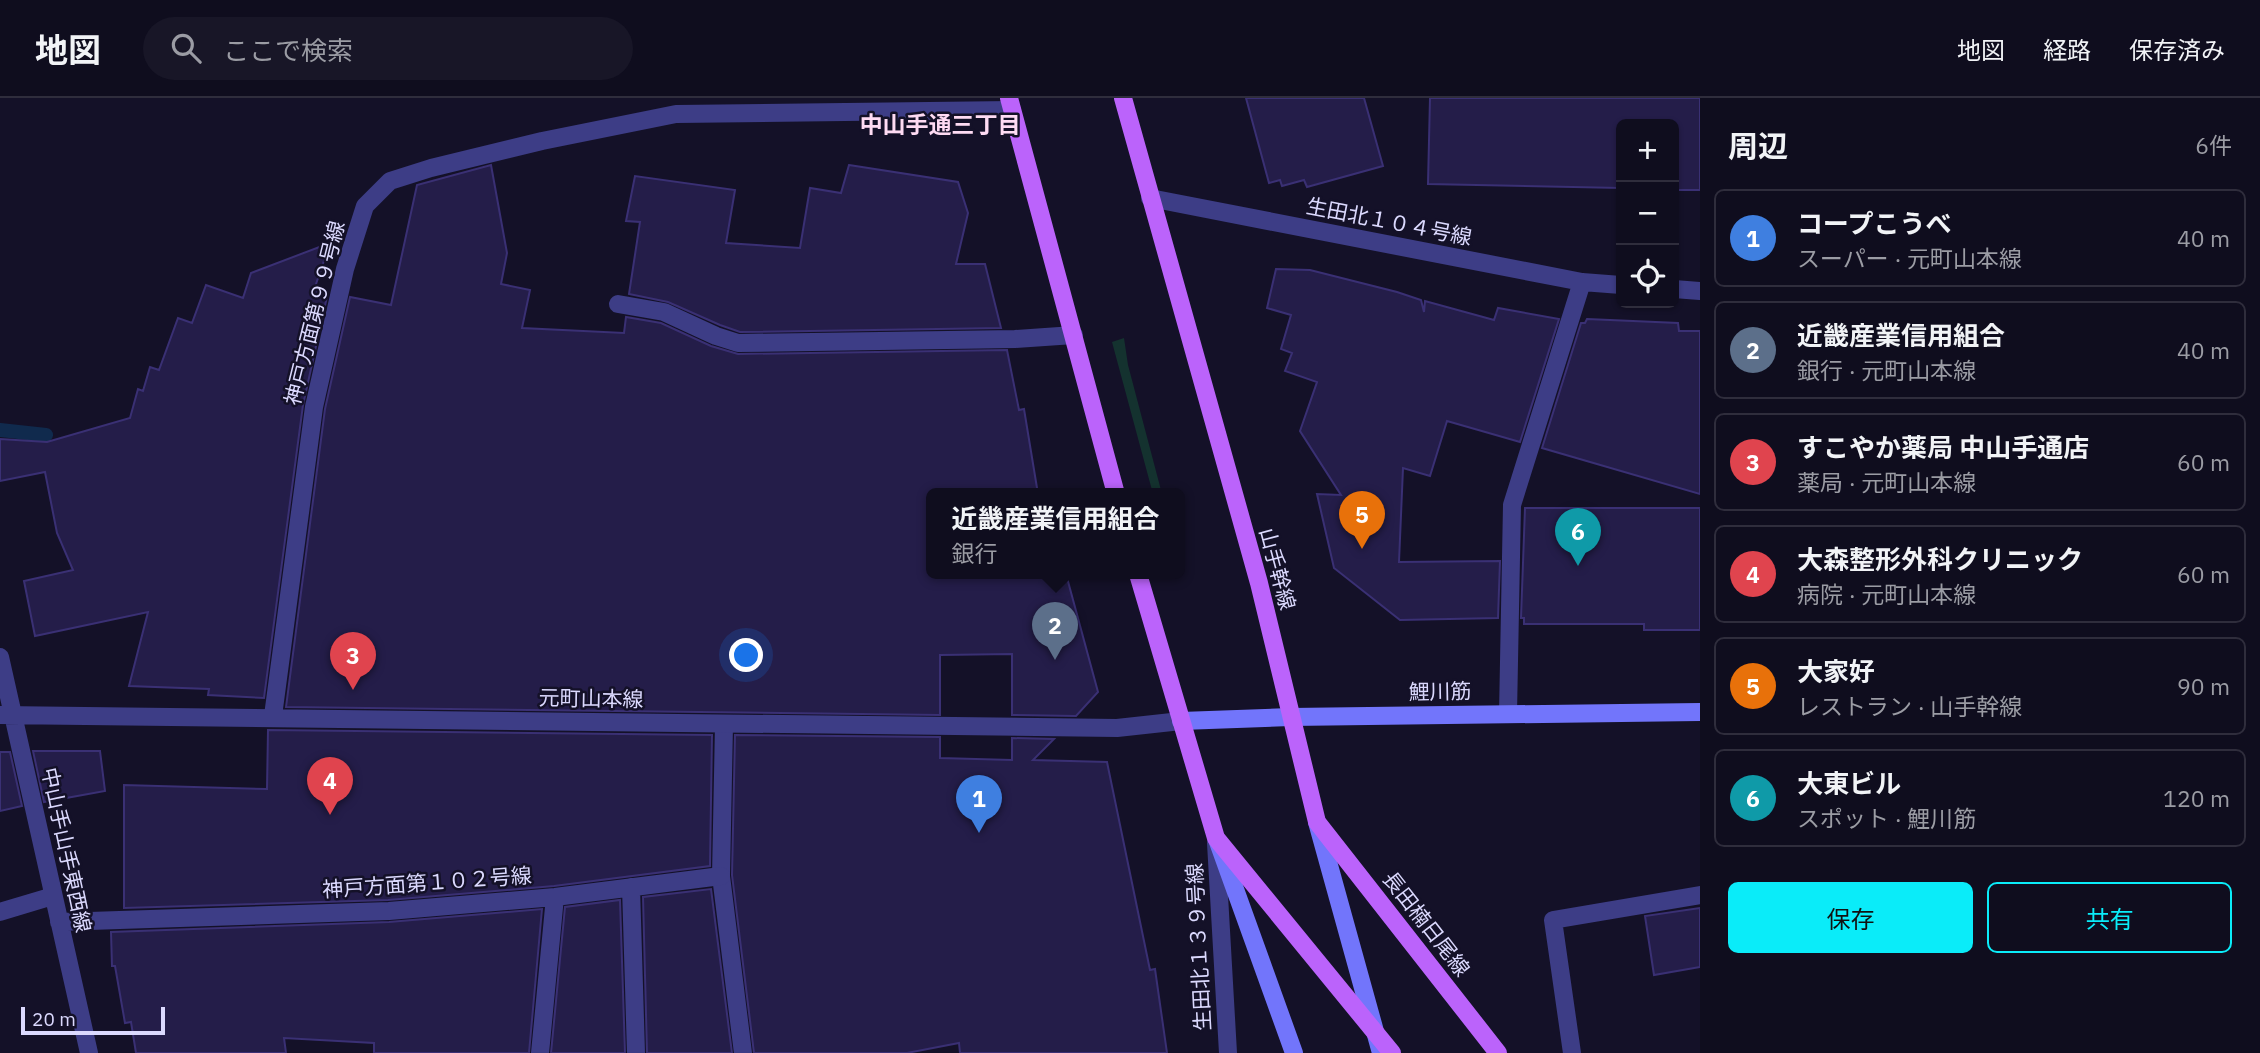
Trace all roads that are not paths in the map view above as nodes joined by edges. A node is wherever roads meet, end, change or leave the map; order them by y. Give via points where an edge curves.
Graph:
1 (1123, 98) edge
2 (1010, 104) edge
3 (1150, 198) junction
4 (1582, 282) junction
5 (1616, 285) edge
6 (1679, 289) edge
7 (1700, 291) edge
8 (618, 304) dead end
9 (1074, 335) junction
10 (1114, 488) edge
11 (1139, 579) edge
12 (0, 657) edge
13 (1700, 712) edge
14 (1508, 714) junction
15 (7, 715) edge
16 (273, 716) junction
17 (1290, 717) junction
18 (1181, 720) junction
19 (724, 725) junction
20 (1317, 822) junction
21 (1216, 838) junction
22 (721, 876) junction
23 (631, 887) junction
24 (1700, 895) edge
25 (53, 896) junction
26 (555, 897) junction
27 (0, 912) edge
28 (59, 922) junction
29 (1374, 1028) junction
30 (89, 1053) edge
31 (540, 1053) edge
32 (636, 1053) edge
33 (743, 1053) edge
34 (1228, 1053) edge
35 (1294, 1053) edge
36 (1381, 1053) edge
37 (1392, 1053) edge
38 (1498, 1053) edge
39 (1572, 1053) edge

1 - 3 main road, 山手幹線
2 - 9 main road
2 - 16 street, 神戸方面第９９号線 via 676,114 541,141 390,181 365,206 345,269 314,407
3 - 4 street, 生田北１０４号線
3 - 17 main road, 山手幹線 via 1259,583
4 - 5 street, 生田北１０４号線
4 - 14 street via 1512,505
6 - 7 street
8 - 9 street via 664,312 738,343
9 - 10 main road
11 - 18 main road
12 - 15 street, 中山手山手東西線
13 - 14 street, 鯉川筋
14 - 17 street, 鯉川筋
15 - 16 street, 元町山本線
15 - 25 street, 中山手山手東西線
16 - 19 street, 元町山本線
17 - 18 street, 鯉川筋
17 - 20 main road, 山手幹線
18 - 19 street, 元町山本線 via 1117,728
18 - 21 main road
19 - 22 street
20 - 29 street, 山手幹線
20 - 38 main road, 長田楠日尾線
21 - 29 main road
21 - 34 street, 生田北１３９号線
21 - 35 street
22 - 23 street, 神戸方面第１０２号線
22 - 33 street
23 - 26 street, 神戸方面第１０２号線
23 - 32 street
24 - 39 street via 1553,919
25 - 27 street
25 - 28 street, 中山手山手東西線
26 - 28 street, 神戸方面第１０２号線 via 389,911
26 - 31 street
28 - 30 street, 中山手山手東西線
29 - 36 street, 山手幹線
29 - 37 main road

